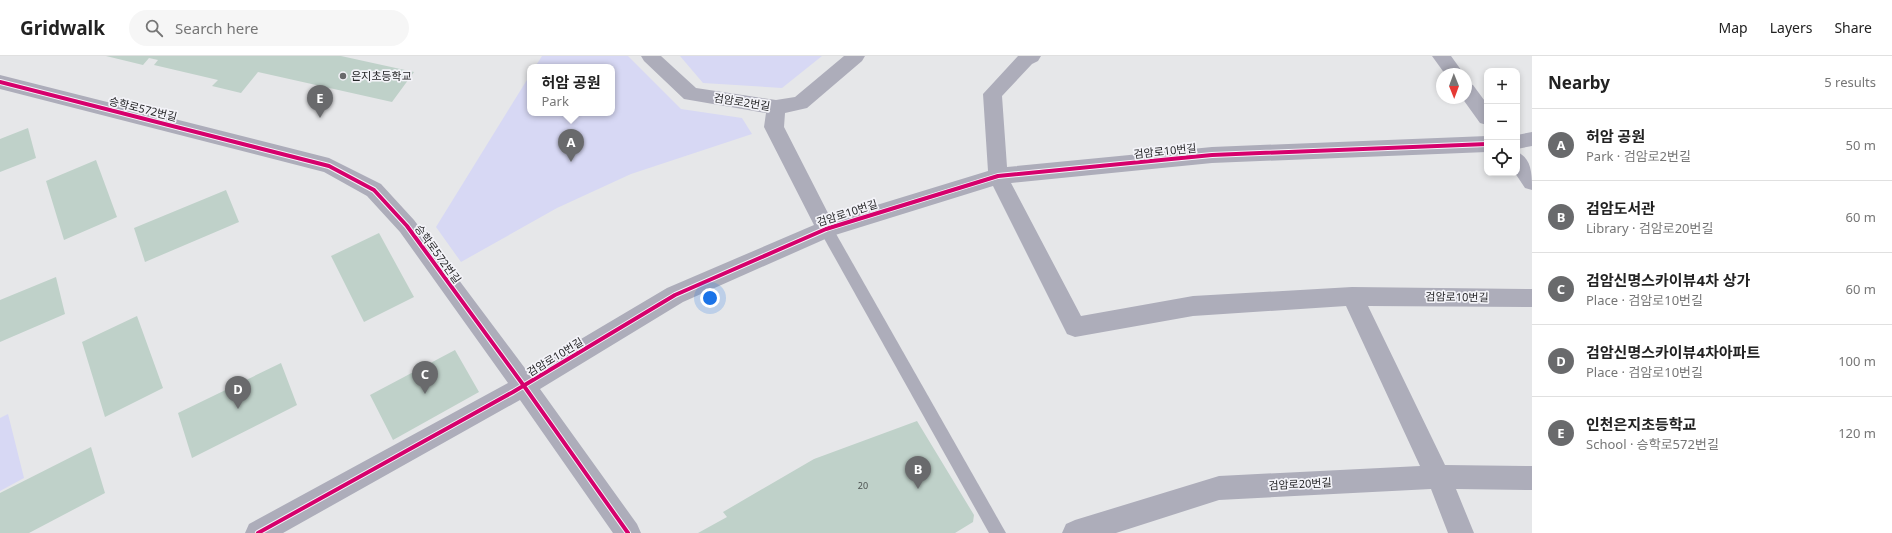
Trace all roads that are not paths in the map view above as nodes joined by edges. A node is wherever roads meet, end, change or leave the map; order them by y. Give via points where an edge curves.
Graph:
1 (650, 56) edge
2 (856, 56) edge
3 (1032, 56) edge
4 (1441, 56) edge
5 (1450, 68) edge
6 (0, 82) edge
7 (1472, 98) edge
8 (776, 107) junction
9 (1484, 114) edge
10 (1532, 139) edge
11 (1520, 141) edge
12 (1484, 144) edge
13 (1520, 164) edge
14 (998, 176) junction
15 (1532, 182) edge
16 (826, 229) junction
17 (1352, 296) junction
18 (1532, 298) edge
19 (524, 386) junction
20 (1438, 477) junction
21 (1532, 478) edge
22 (258, 533) edge
23 (628, 533) edge
24 (998, 533) edge
25 (1075, 533) edge
26 (1461, 533) edge

1 - 8 street, 검암로2번길 via 691,94
2 - 8 street, 검암로2번길 via 800,103
3 - 14 street, 검암로10번길 via 992,94
4 - 5 street
6 - 19 street, 승학로572번길 via 329,166 374,190 407,226
7 - 9 street
8 - 16 street via 774,128
10 - 11 street
12 - 14 street, 검암로10번길 via 1212,155
13 - 15 street
14 - 16 street, 검암로10번길
14 - 17 street, 검암로10번길 via 1075,327 1193,306
16 - 19 street, 검암로10번길 via 675,295
16 - 24 lane, 검암로10번길
17 - 18 street, 검암로10번길
17 - 20 street
19 - 22 street, 검암로10번길
19 - 23 street, 승학로572번길
20 - 21 street, 검암로20번길
20 - 25 street, 검암로20번길 via 1219,488
20 - 26 street

